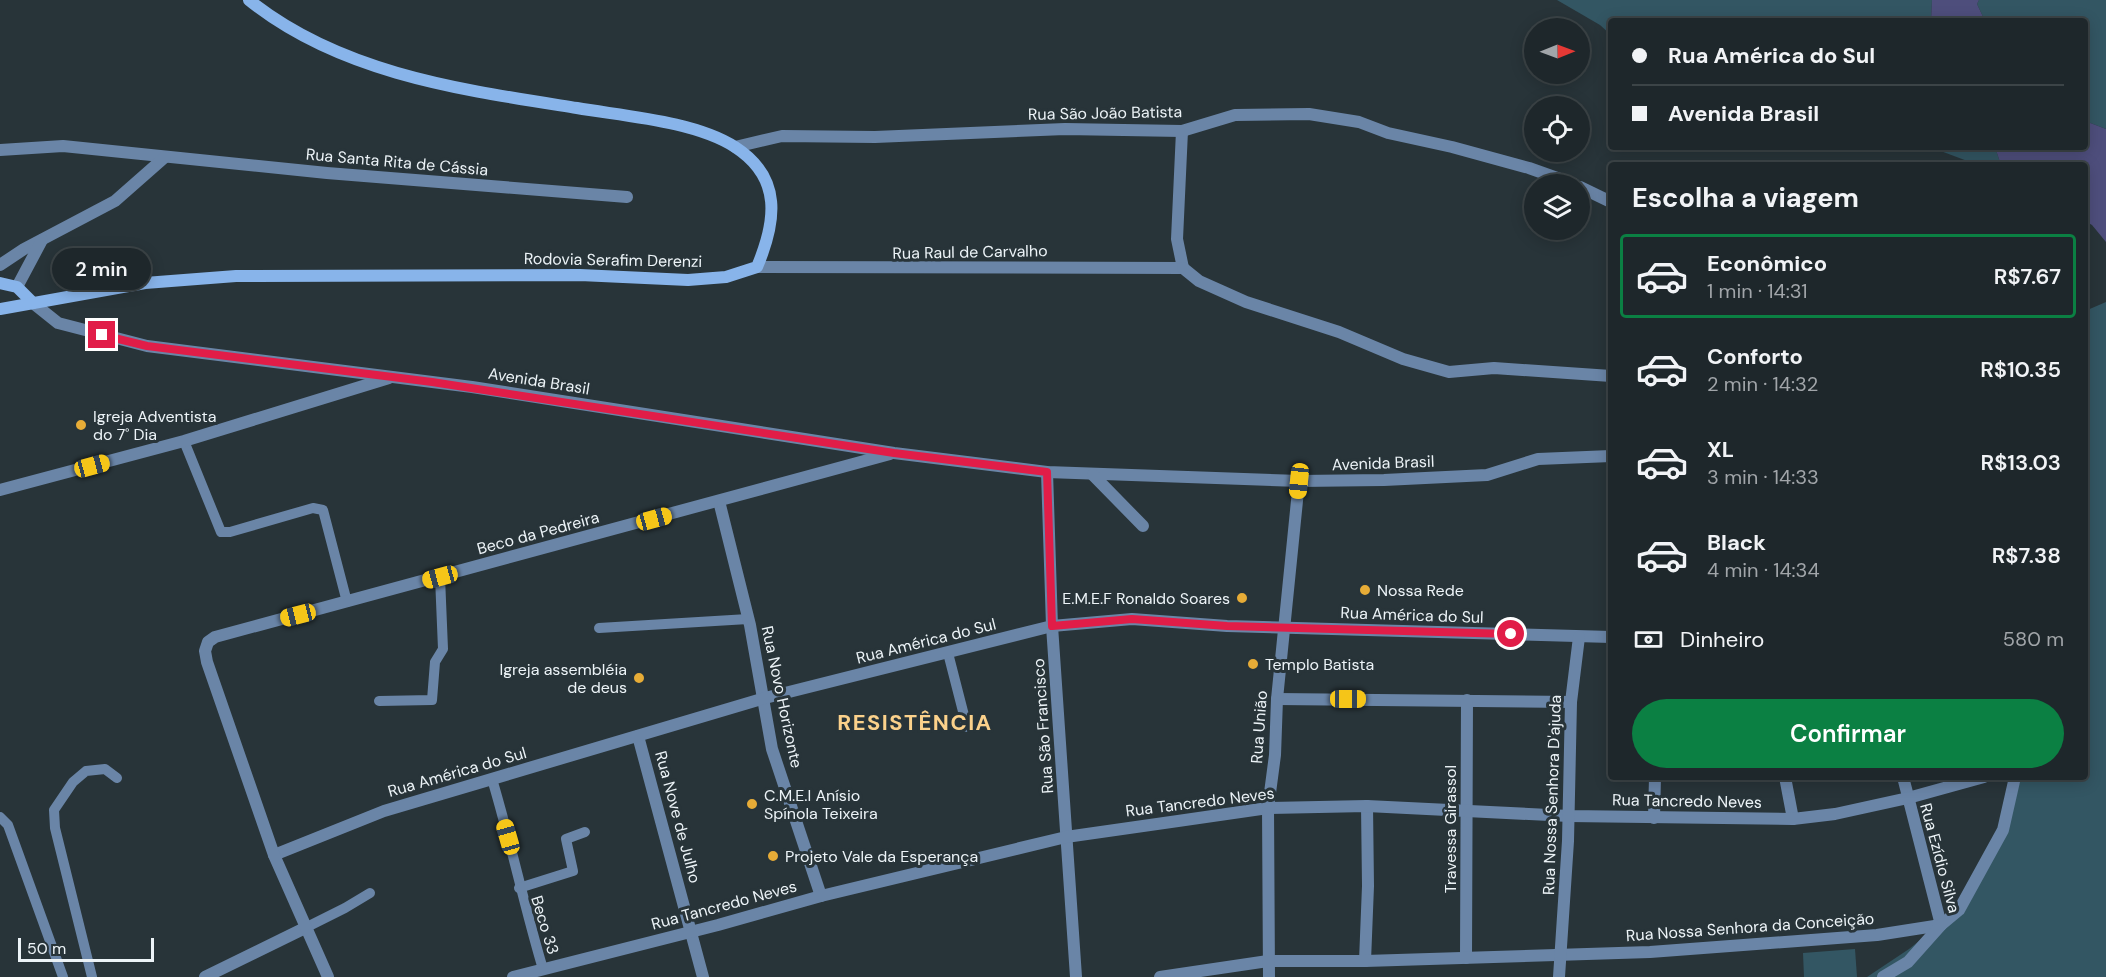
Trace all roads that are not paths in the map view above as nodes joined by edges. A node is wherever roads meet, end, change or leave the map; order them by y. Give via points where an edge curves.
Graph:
1 (249, 0) edge
2 (1182, 131) junction
3 (735, 147) junction
4 (0, 150) edge
5 (165, 157) junction
6 (1546, 174) edge
7 (1590, 192) edge
8 (627, 197) dead end
9 (1608, 201) edge
10 (43, 239) junction
11 (0, 265) edge
12 (757, 267) junction
13 (1183, 268) junction
14 (0, 282) edge
15 (17, 287) junction
16 (33, 303) junction
17 (0, 309) edge
18 (393, 376) junction
19 (1608, 376) edge
20 (184, 441) junction
21 (894, 453) junction
22 (1608, 456) edge
23 (1047, 472) junction
24 (1088, 475) junction
25 (1299, 481) junction
26 (0, 490) edge
27 (718, 501) junction
28 (1143, 526) dead end
29 (440, 577) junction
30 (347, 602) junction
31 (748, 619) junction
32 (1052, 626) junction
33 (599, 628) dead end
34 (1283, 628) junction
35 (1579, 637) junction
36 (1608, 637) edge
37 (948, 653) junction
38 (765, 698) junction
39 (1277, 699) junction
40 (1467, 700) junction
41 (379, 701) dead end
42 (1571, 702) junction
43 (968, 728) dead end
44 (638, 736) junction
45 (117, 778) dead end
46 (492, 779) junction
47 (1655, 780) edge
48 (1786, 780) edge
49 (1904, 780) edge
50 (1973, 780) edge
51 (2014, 780) edge
52 (1908, 798) junction
53 (1367, 806) junction
54 (1268, 808) junction
55 (1466, 809) junction
56 (1569, 816) junction
57 (0, 817) edge
58 (1654, 818) junction
59 (1793, 819) junction
60 (585, 831) dead end
61 (1066, 837) junction
62 (274, 855) junction
63 (519, 888) junction
64 (370, 892) dead end
65 (821, 896) junction
66 (1941, 925) junction
67 (304, 928) junction
68 (692, 932) junction
69 (1560, 956) junction
70 (1466, 958) junction
71 (1268, 961) junction
72 (1365, 961) junction
73 (543, 969) junction
74 (63, 977) edge
75 (91, 977) edge
76 (205, 977) edge
77 (328, 977) edge
78 (513, 977) edge
79 (703, 977) edge
80 (1076, 977) edge
81 (1160, 977) edge
82 (1269, 977) edge
83 (1559, 977) edge
84 (1883, 977) edge

1 - 3 main road via 281,24 342,55 388,71 578,109 624,114 703,132
2 - 3 street, Rua São João Batista via 1065,129 875,137 782,136
2 - 6 street, Rua São João Batista via 1235,115 1309,114 1359,122
2 - 13 street via 1177,239
3 - 12 main road via 759,169 769,188 773,213 770,236
4 - 5 street, Rua Santa Rita de Cássia via 63,146
5 - 8 street, Rua Santa Rita de Cássia
5 - 10 street via 116,201
7 - 9 street
10 - 11 street
10 - 15 street
12 - 13 street, Rua Raul de Carvalho
12 - 16 main road, Rodovia Serafim Derenzi via 726,277 688,280 580,275 236,276 145,283
13 - 19 street via 1199,281 1261,307 1449,372 1494,368
14 - 15 main road
15 - 16 main road
16 - 17 main road, Rodovia Serafim Derenzi
16 - 18 street, Avenida Brasil via 58,323 147,346
18 - 20 street
18 - 21 street, Avenida Brasil
20 - 26 street
20 - 30 lane via 221,532 313,508 323,510
21 - 23 street, Avenida Brasil
21 - 27 street, Beco da Pedreira
22 - 25 street, Avenida Brasil via 1538,459 1487,476
23 - 24 street, Avenida Brasil
23 - 32 street, Rua São Francisco
24 - 25 street, Avenida Brasil
24 - 28 street
25 - 34 street, Rua União
27 - 29 street, Beco da Pedreira
27 - 31 street, Rua Novo Horizonte
29 - 30 street, Beco da Pedreira
29 - 41 lane via 443,649 435,662 432,700
30 - 62 street, Beco da Pedreira via 215,637 205,651
31 - 33 lane
31 - 38 street, Rua Novo Horizonte
32 - 34 street, Rua América do Sul via 1132,619
32 - 37 street, Rua América do Sul
32 - 61 street, Rua São Francisco
34 - 35 street, Rua América do Sul
34 - 39 street, Rua União
35 - 36 street, Rua América do Sul
35 - 42 street, Rua Nossa Senhora D'ajuda
37 - 38 street, Rua América do Sul
37 - 43 lane
38 - 44 street, Rua América do Sul
38 - 65 street, Rua Novo Horizonte via 772,749
39 - 40 street
39 - 54 street, Rua União
40 - 42 street
40 - 55 street, Travessa Girassol
42 - 56 street, Rua Nossa Senhora D'ajuda
44 - 46 street, Rua América do Sul
44 - 68 street, Rua Nove de Julho
45 - 75 lane via 105,769 86,771 73,782 54,810
46 - 62 street, Rua América do Sul via 384,811
46 - 63 lane, Beco 33
47 - 58 street
48 - 59 street
49 - 52 street
50 - 52 street, Rua Tancredo Neves
51 - 66 street via 1997,844 1959,910
52 - 59 street, Rua Tancredo Neves
52 - 66 street, Rua Ezídio Silva
53 - 54 street, Rua Tancredo Neves
53 - 55 street, Rua Tancredo Neves
53 - 72 street
54 - 61 street, Rua Tancredo Neves
54 - 71 street, Rua União
55 - 56 street, Rua Tancredo Neves
55 - 70 street, Travessa Girassol
56 - 58 street, Rua Tancredo Neves
56 - 69 street, Rua Nossa Senhora D'ajuda
57 - 74 lane via 8,825
58 - 59 street, Rua Tancredo Neves
60 - 63 lane, Beco 33 via 566,839 573,871
61 - 65 street, Rua Tancredo Neves
61 - 80 street, Rua São Francisco
62 - 67 street, Beco da Pedreira
63 - 73 lane, Beco 33
64 - 67 lane
65 - 68 street, Rua Tancredo Neves
66 - 69 street, Rua Nossa Senhora da Conceição via 1854,937
66 - 84 street via 1908,962
67 - 76 street
67 - 77 street, Beco da Pedreira
68 - 73 street, Rua Tancredo Neves
68 - 79 street, Rua Nove de Julho
69 - 70 street, Rua Nossa Senhora da Conceição
69 - 83 street
70 - 72 street, Rua Nossa Senhora da Conceição
71 - 72 street, Rua Nossa Senhora da Conceição
71 - 81 street, Rua Nossa Senhora da Conceição
71 - 82 street, Rua União
73 - 78 street, Rua Tancredo Neves

